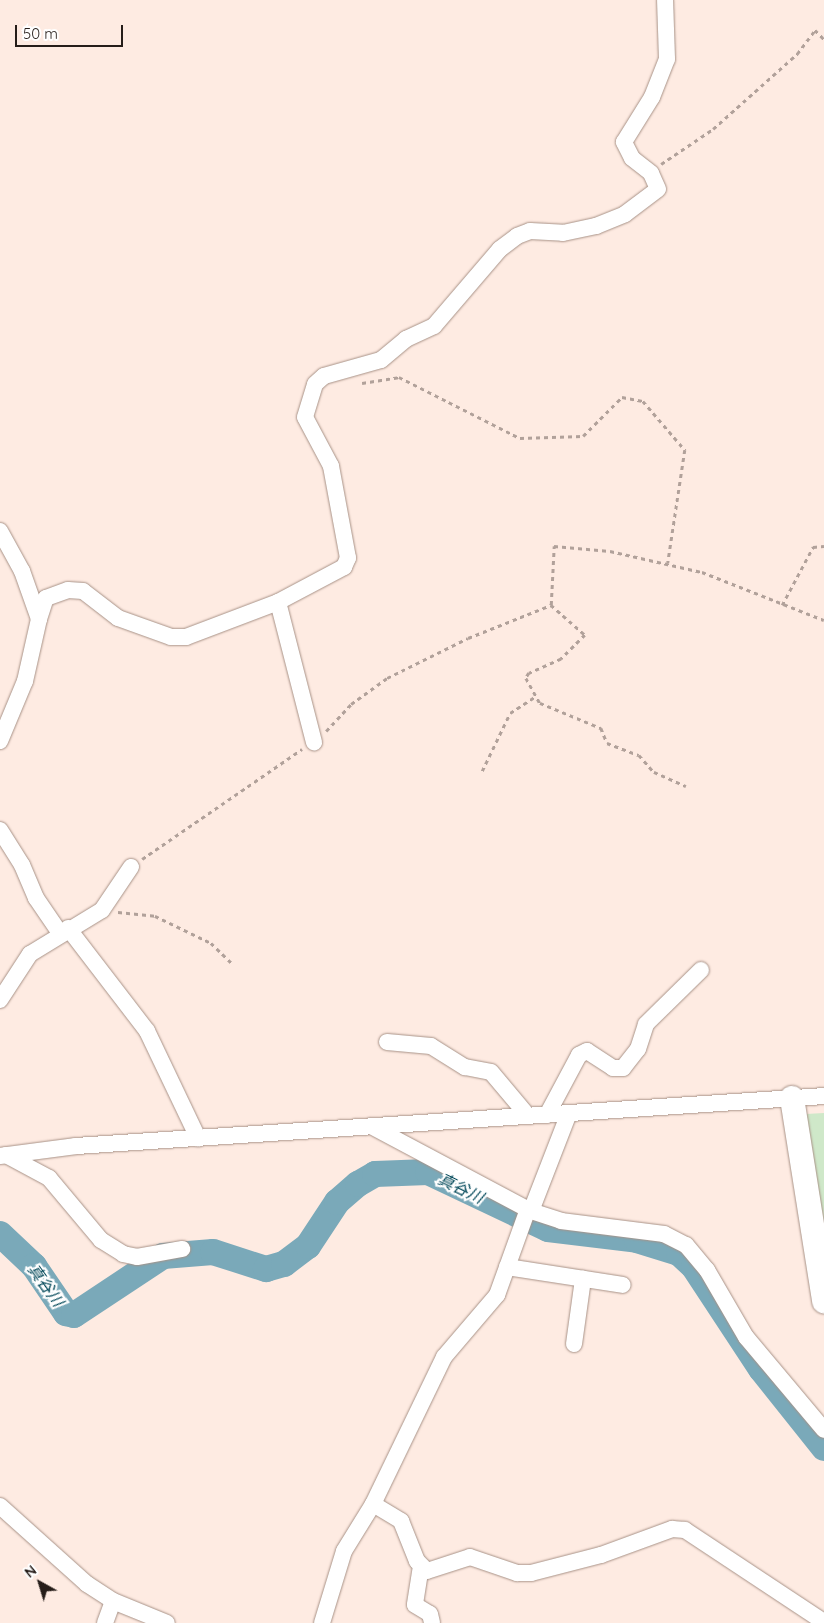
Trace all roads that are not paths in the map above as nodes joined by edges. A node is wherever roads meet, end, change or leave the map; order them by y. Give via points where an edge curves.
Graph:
1 (664, 0) edge
2 (0, 531) edge
3 (278, 602) junction
4 (39, 619) junction
5 (0, 741) edge
6 (314, 742) road end
7 (0, 830) edge
8 (131, 867) road end
9 (64, 930) junction
10 (701, 970) dead end
11 (0, 1000) edge
12 (388, 1042) dead end
13 (824, 1096) edge
14 (792, 1098) junction
15 (569, 1113) junction
16 (547, 1115) junction
17 (528, 1116) junction
18 (371, 1126) junction
19 (198, 1138) junction
20 (3, 1155) edge
21 (529, 1210) junction
22 (182, 1249) dead end
23 (507, 1267) junction
24 (583, 1279) junction
25 (623, 1285) dead end
26 (824, 1301) edge
27 (574, 1344) dead end
28 (824, 1430) edge
29 (373, 1504) junction
30 (2, 1516) edge
31 (420, 1566) junction
32 (113, 1601) junction
33 (824, 1622) edge
34 (105, 1623) edge
35 (167, 1623) edge
36 (322, 1623) edge
37 (432, 1623) edge

1 - 3 street via 667,59 652,97 624,142 632,158 649,172 658,189 625,214 582,230 530,231 517,236 500,249 434,326 406,339 381,360 338,371 315,384 306,417 331,466 348,558 330,577
2 - 4 street via 22,572
3 - 4 street via 186,636 171,638 118,618 83,591 62,591 46,598
3 - 6 street
4 - 5 street via 25,681
7 - 9 street via 22,865 36,898
8 - 9 street via 102,910
9 - 11 street via 30,954
9 - 19 street via 147,1031
10 - 16 street via 646,1024 638,1049 623,1068 613,1068 588,1051 579,1055
12 - 17 street via 431,1046 466,1067 491,1072
13 - 14 street
14 - 15 street
14 - 26 street
15 - 16 street
15 - 21 street
16 - 17 street
17 - 18 street
18 - 19 street
18 - 21 street
19 - 20 street
20 - 22 street via 49,1178 101,1240 123,1254 137,1257
21 - 23 street
21 - 28 street via 561,1222 664,1234 686,1245 706,1270 746,1337
23 - 24 street
23 - 29 street via 497,1295 444,1357
24 - 25 street
24 - 27 street
29 - 31 street via 401,1521
29 - 36 street via 344,1551
30 - 32 street
31 - 33 street via 427,1571 470,1557 516,1573 531,1573 601,1555 672,1529 685,1530
31 - 37 street via 415,1604 430,1614
32 - 34 street
32 - 35 street

